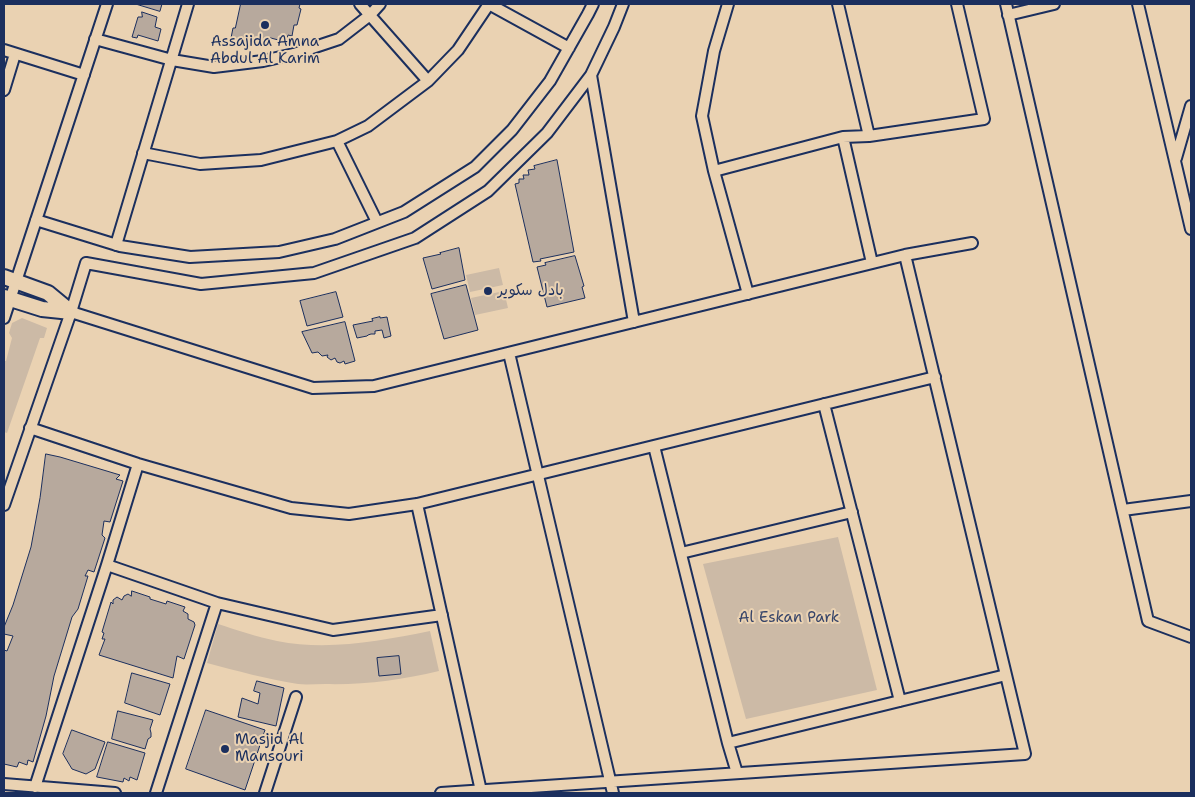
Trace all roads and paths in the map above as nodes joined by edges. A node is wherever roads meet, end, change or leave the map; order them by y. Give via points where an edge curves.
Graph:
1 (107, 4) edge
2 (188, 4) edge
3 (360, 4) edge
4 (380, 4) edge
5 (489, 4) edge
6 (592, 4) edge
7 (623, 4) edge
8 (728, 4) edge
9 (838, 4) edge
10 (957, 4) edge
11 (1006, 4) edge
12 (1054, 4) edge
13 (1138, 4) edge
14 (1008, 15) junction
15 (370, 16) junction
16 (95, 39) junction
17 (570, 48) junction
18 (4, 50) edge
19 (15, 54) junction
20 (172, 60) junction
21 (84, 75) junction
22 (591, 75) junction
23 (428, 81) junction
24 (4, 90) edge
25 (1191, 106) edge
26 (869, 136) junction
27 (843, 137) junction
28 (337, 141) junction
29 (143, 153) junction
30 (1175, 160) junction
31 (714, 172) junction
32 (36, 220) junction
33 (377, 222) junction
34 (1191, 229) edge
35 (972, 243) dead end
36 (116, 245) junction
37 (905, 255) junction
38 (872, 263) junction
39 (10, 279) edge
40 (748, 294) junction
41 (7, 298) edge
42 (71, 312) junction
43 (4, 318) edge
44 (634, 322) junction
45 (509, 353) junction
46 (935, 377) junction
47 (824, 404) junction
48 (30, 428) junction
49 (654, 446) junction
50 (138, 464) junction
51 (538, 474) junction
52 (1191, 502) edge
53 (418, 504) junction
54 (4, 505) edge
55 (1123, 510) junction
56 (852, 512) junction
57 (681, 553) junction
58 (107, 565) junction
59 (217, 603) junction
60 (442, 615) junction
61 (1191, 637) edge
62 (1006, 675) junction
63 (296, 697) dead end
64 (900, 701) junction
65 (728, 743) junction
66 (737, 773) junction
67 (4, 779) edge
68 (610, 782) junction
69 (4, 784) edge
70 (20, 785) junction
71 (36, 787) junction
72 (481, 790) junction
73 (115, 793) edge
74 (156, 793) edge
75 (264, 793) edge
76 (441, 793) edge
77 (613, 793) edge

1 - 16 street
2 - 20 street
3 - 15 street
4 - 15 street
5 - 17 street
5 - 23 street via 458,50
6 - 17 street
7 - 22 street
8 - 31 street via 714,51 702,116
9 - 26 street
10 - 26 street via 984,119
11 - 14 street
12 - 14 street
13 - 30 street
14 - 55 street
15 - 20 street via 339,39 263,61 214,67
15 - 23 street
16 - 20 street
16 - 21 street
17 - 33 street via 550,81 512,130 474,167 404,212
18 - 19 street
19 - 21 street
19 - 24 street
20 - 29 street
21 - 32 street
22 - 42 street via 547,133 488,191 415,238 314,273 201,284 86,263
22 - 44 street
23 - 28 street via 368,126
25 - 30 street
26 - 27 street
27 - 31 street
27 - 38 street
28 - 29 street via 261,160 200,164
28 - 33 street
29 - 36 street
30 - 34 street
31 - 40 street
32 - 36 street
32 - 39 street
33 - 36 street via 335,239 279,252 190,257
35 - 37 street
37 - 38 street
37 - 46 street
38 - 40 street
39 - 41 street
39 - 42 street via 48,293
40 - 44 street
41 - 42 street via 42,309
41 - 43 street
42 - 45 street via 313,388 374,386
42 - 48 street
44 - 45 street
45 - 51 street
46 - 47 street
46 - 62 street
47 - 49 street
47 - 56 street
48 - 50 street
48 - 54 street
49 - 51 street
49 - 57 street
50 - 53 street via 291,508 349,514
50 - 58 street
51 - 53 street
51 - 68 street
52 - 55 street
53 - 60 street
55 - 61 street via 1148,621
56 - 57 street
56 - 64 street
57 - 65 street
58 - 59 street
58 - 71 street
59 - 60 street via 333,630
59 - 74 street
60 - 72 street
62 - 64 street
62 - 66 street via 1024,754
63 - 75 street
64 - 65 street
65 - 66 street
66 - 68 street
67 - 70 street
68 - 72 street
68 - 77 street
69 - 70 street
70 - 71 street
71 - 73 street
72 - 76 street

